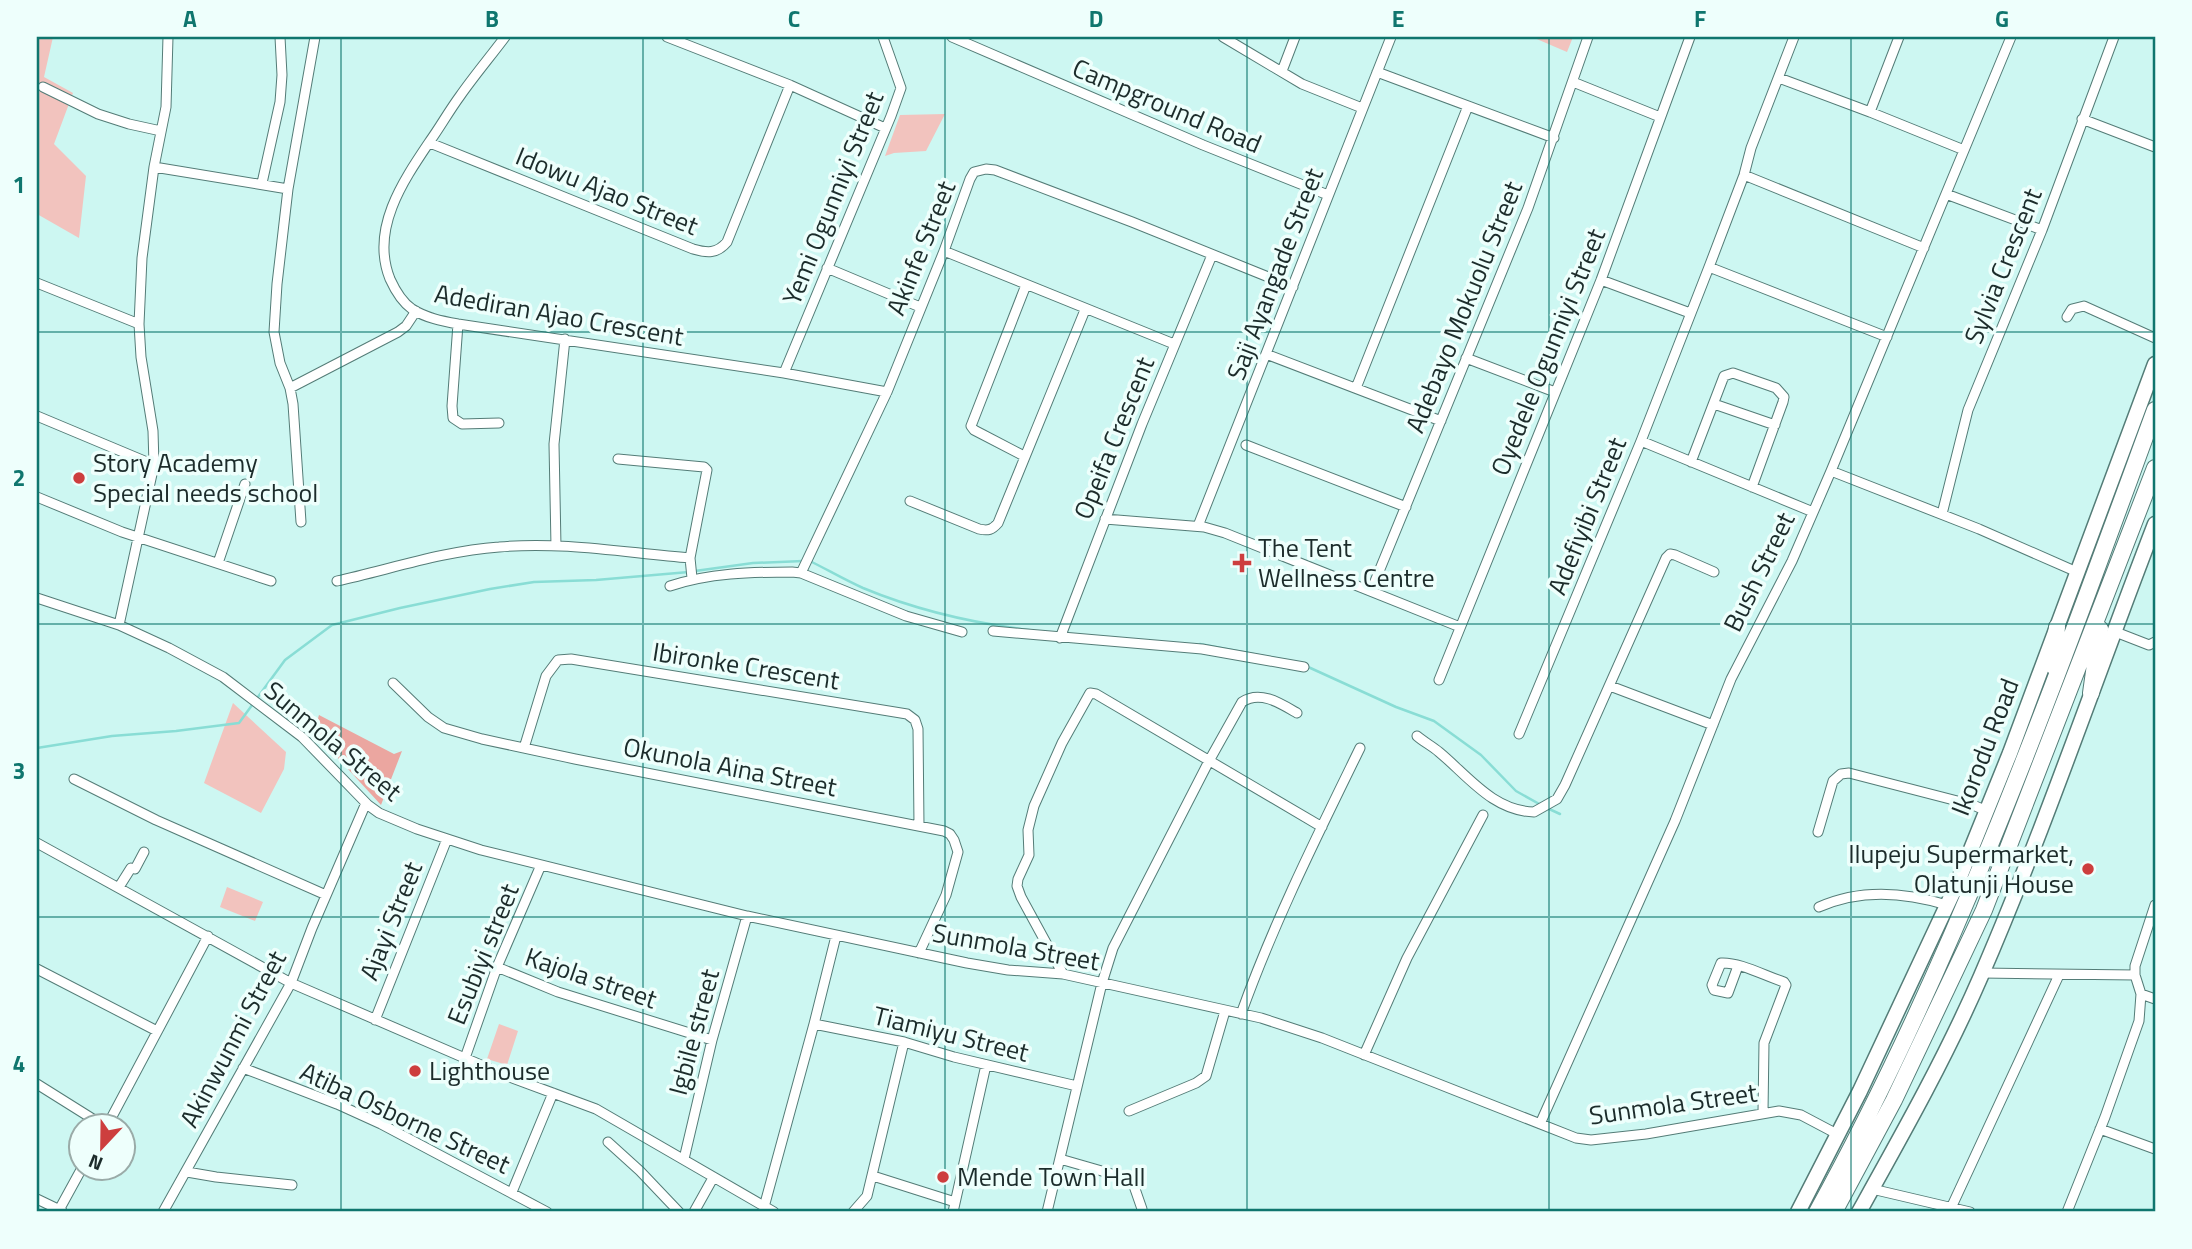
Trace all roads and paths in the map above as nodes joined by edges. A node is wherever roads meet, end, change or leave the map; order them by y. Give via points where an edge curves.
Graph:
1 (169, 37) edge
2 (280, 37) edge
3 (315, 37) edge
4 (505, 37) edge
5 (667, 37) edge
6 (883, 37) edge
7 (953, 37) edge
8 (1223, 37) edge
9 (1295, 37) edge
10 (1391, 37) edge
11 (1588, 37) edge
12 (1690, 37) edge
13 (1794, 37) edge
14 (1899, 37) edge
15 (2011, 37) edge
16 (2114, 37) edge
17 (1282, 71) junction
18 (1377, 72) junction
19 (1779, 78) junction
20 (1573, 82) junction
21 (790, 85) junction
22 (43, 87) dead end
23 (1468, 106) junction
24 (1362, 108) junction
25 (1870, 111) junction
26 (1660, 117) junction
27 (2082, 119) junction
28 (885, 128) junction
29 (161, 131) junction
30 (1554, 138) junction
31 (430, 143) junction
32 (2155, 147) edge
33 (1964, 150) junction
34 (154, 167) junction
35 (1744, 175) junction
36 (262, 183) junction
37 (288, 189) junction
38 (1946, 194) junction
39 (1328, 195) junction
40 (2042, 230) junction
41 (1924, 248) junction
42 (943, 251) junction
43 (1212, 255) junction
44 (1709, 267) junction
45 (827, 268) junction
46 (1601, 280) junction
47 (37, 283) edge
48 (1026, 285) junction
49 (1293, 287) junction
50 (920, 307) junction
51 (416, 310) junction
52 (1085, 310) junction
53 (1690, 313) junction
54 (2067, 317) dead end
55 (139, 324) junction
56 (458, 324) junction
57 (1887, 337) junction
58 (2155, 338) edge
59 (565, 340) junction
60 (1174, 344) junction
61 (1266, 354) junction
62 (1466, 358) junction
63 (2155, 364) edge
64 (784, 373) junction
65 (290, 388) junction
66 (1356, 388) junction
67 (887, 392) junction
68 (1555, 392) junction
69 (1714, 404) junction
70 (2155, 410) edge
71 (37, 416) edge
72 (1441, 421) junction
73 (499, 423) dead end
74 (1775, 425) junction
75 (1641, 441) junction
76 (1246, 445) dead end
77 (1024, 456) junction
78 (618, 459) dead end
79 (1691, 462) junction
80 (154, 465) junction
81 (2155, 468) edge
82 (1831, 471) junction
83 (245, 484) dead end
84 (1752, 487) junction
85 (37, 497) edge
86 (910, 501) dead end
87 (1406, 507) junction
88 (1813, 512) junction
89 (1942, 514) junction
90 (1105, 519) junction
91 (301, 522) dead end
92 (2155, 524) edge
93 (1198, 526) junction
94 (138, 537) junction
95 (556, 546) junction
96 (690, 558) junction
97 (218, 563) junction
98 (804, 567) junction
99 (1714, 572) dead end
100 (2077, 572) junction
101 (692, 574) junction
102 (271, 581) dead end
103 (337, 581) dead end
104 (670, 586) dead end
105 (1371, 591) junction
106 (37, 598) edge
107 (2104, 602) junction
108 (119, 625) junction
109 (1460, 627) junction
110 (2057, 627) junction
111 (2113, 631) junction
112 (962, 632) dead end
113 (993, 632) dead end
114 (1061, 635) junction
115 (2155, 642) edge
116 (1304, 667) dead end
117 (1439, 680) dead end
118 (393, 683) dead end
119 (1610, 686) junction
120 (2050, 692) junction
121 (2091, 693) junction
122 (1297, 713) dead end
123 (1713, 725) junction
124 (1519, 734) dead end
125 (1416, 736) dead end
126 (524, 748) junction
127 (1360, 748) dead end
128 (1209, 761) junction
129 (75, 779) dead end
130 (366, 803) junction
131 (1987, 811) junction
132 (1483, 815) dead end
133 (919, 825) junction
134 (1322, 827) junction
135 (1818, 832) dead end
136 (447, 839) junction
137 (37, 843) edge
138 (144, 852) dead end
139 (541, 865) junction
140 (119, 887) junction
141 (326, 895) junction
142 (1947, 905) junction
143 (2155, 905) edge
144 (1819, 907) dead end
145 (747, 916) junction
146 (208, 936) junction
147 (836, 936) junction
148 (919, 953) junction
149 (1738, 966) dead end
150 (497, 967) junction
151 (37, 970) edge
152 (1982, 973) junction
153 (1063, 974) junction
154 (2059, 975) junction
155 (2135, 975) junction
156 (291, 983) junction
157 (1102, 983) junction
158 (2141, 994) junction
159 (2155, 999) edge
160 (1225, 1011) junction
161 (1241, 1014) junction
162 (375, 1020) junction
163 (814, 1024) junction
164 (157, 1031) junction
165 (712, 1040) junction
166 (904, 1042) junction
167 (1364, 1055) junction
168 (465, 1058) junction
169 (986, 1065) junction
170 (243, 1068) junction
171 (37, 1084) edge
172 (1077, 1086) junction
173 (554, 1093) junction
174 (1129, 1111) dead end
175 (82, 1112) edge
176 (113, 1112) edge
177 (1763, 1112) junction
178 (1540, 1124) junction
179 (2100, 1129) junction
180 (1837, 1134) junction
181 (608, 1142) dead end
182 (2155, 1149) edge
183 (684, 1159) junction
184 (1060, 1159) junction
185 (187, 1172) junction
186 (873, 1176) junction
187 (713, 1178) junction
188 (75, 1182) edge
189 (292, 1185) dead end
190 (1872, 1189) junction
191 (512, 1192) junction
192 (37, 1200) edge
193 (764, 1207) junction
194 (954, 1207) edge
195 (1951, 1208) junction
196 (61, 1211) edge
197 (163, 1212) edge
198 (547, 1212) edge
199 (678, 1212) edge
200 (694, 1212) edge
201 (774, 1212) edge
202 (853, 1212) edge
203 (1048, 1212) edge
204 (1142, 1212) edge
205 (1798, 1212) edge
206 (1817, 1212) edge
207 (1834, 1212) edge
208 (1860, 1212) edge
209 (1970, 1212) edge
210 (2067, 1212) edge

1 - 29 street
2 - 36 street via 280,102
3 - 37 street
4 - 31 street, Adediran Ajao Crescent
5 - 21 street
6 - 28 street, Yemi Ogunniyi Street via 901,88
7 - 39 street, Campground Road
8 - 17 street
9 - 17 street
10 - 18 street, Saji Ayangade Street
11 - 20 street, Adebayo Mokuolu Street
12 - 26 street, Oyedele Ogunniyi Street
13 - 19 street, Adefiyibi Street
14 - 25 street
15 - 33 street, Bush Street
16 - 27 street, Sylvia Crescent
17 - 24 street
18 - 23 street
18 - 24 street, Saji Ayangade Street
19 - 25 street
19 - 35 street, Adefiyibi Street
20 - 26 street
20 - 30 street, Adebayo Mokuolu Street
21 - 28 street
21 - 31 street, Idowu Ajao Street via 727,242 710,253
22 - 29 street via 99,114
23 - 30 street
23 - 66 street
24 - 39 street, Saji Ayangade Street
25 - 33 street
26 - 46 street, Oyedele Ogunniyi Street
27 - 32 street
27 - 40 street, Sylvia Crescent
28 - 45 street, Yemi Ogunniyi Street
29 - 34 street
30 - 62 street, Adebayo Mokuolu Street
31 - 51 street, Adediran Ajao Crescent via 396,197 384,249 392,283
33 - 38 street, Bush Street
34 - 36 street
34 - 55 street
35 - 41 street
35 - 44 street, Adefiyibi Street
36 - 37 street
37 - 65 street via 274,332
38 - 40 street
38 - 41 street, Bush Street
39 - 49 street, Saji Ayangade Street
40 - 89 street, Sylvia Crescent via 1969,409
41 - 57 street, Bush Street
42 - 43 street, Akinfe Street via 970,179 974,172 986,169
42 - 48 street
42 - 50 street, Akinfe Street
43 - 49 street, Akinfe Street
43 - 60 street, Opeifa Crescent
44 - 53 street, Adefiyibi Street
44 - 57 street
45 - 50 street
45 - 64 street, Yemi Ogunniyi Street
46 - 53 street
46 - 68 street, Oyedele Ogunniyi Street
47 - 55 street
48 - 52 street
48 - 77 street via 971,426
49 - 61 street, Saji Ayangade Street
50 - 67 street, Akinfe Street
51 - 56 street, Adediran Ajao Crescent
51 - 65 street via 398,332
52 - 60 street
52 - 77 street
53 - 75 street, Adefiyibi Street
54 - 58 street via 2072,309 2084,306
55 - 80 street
56 - 59 street, Adediran Ajao Crescent
56 - 73 street via 453,418 462,424
57 - 82 street, Bush Street
59 - 64 street, Adediran Ajao Crescent
59 - 95 street via 554,444
60 - 90 street, Opeifa Crescent
61 - 66 street
61 - 93 street, Saji Ayangade Street
62 - 68 street
62 - 72 street, Adebayo Mokuolu Street
63 - 100 main road, Ikorodu Road
64 - 67 street, Adediran Ajao Crescent
65 - 91 street
66 - 72 street
67 - 98 street, Akinfe Street
68 - 109 street, Oyedele Ogunniyi Street
69 - 74 street
69 - 74 street via 1721,381 1729,374 1776,388 1784,397
69 - 79 street
70 - 120 highway, Ikorodu Road
71 - 80 street
72 - 87 street, Adebayo Mokuolu Street
74 - 84 street
75 - 79 street
75 - 124 street, Adefiyibi Street
76 - 87 street
77 - 86 street via 994,529 979,529
78 - 96 street via 707,470
79 - 84 street
80 - 94 street
81 - 107 highway
82 - 88 street, Bush Street
82 - 89 street
83 - 97 street
84 - 88 street
85 - 94 street
87 - 105 street, Adebayo Mokuolu Street
88 - 123 street, Bush Street via 1741,657
89 - 100 street
90 - 93 street
90 - 114 street, Opeifa Crescent
92 - 111 main road
93 - 105 street
94 - 97 street
94 - 108 street
95 - 96 street
95 - 103 street via 472,550
96 - 101 street
97 - 102 street
98 - 101 street
98 - 112 street via 906,616
99 - 119 street via 1675,555 1666,558
100 - 110 main road, Ikorodu Road
101 - 104 street
105 - 109 street
106 - 108 street, Sunmola Street
107 - 121 highway
107 - 207 highway via 1984,910 1894,1100
108 - 130 street, Sunmola Street via 223,677 302,737
109 - 117 street, Oyedele Ogunniyi Street
110 - 120 highway
110 - 131 main road, Ikorodu Road
111 - 115 street via 2150,645
111 - 121 main road
113 - 114 street
114 - 116 street via 1202,649
118 - 126 street, Okunola Aina Street via 444,728
119 - 123 street
119 - 125 street via 1557,799 1534,812 1502,804
120 - 206 highway, Ikorodu Road via 1966,904 1875,1103
121 - 152 main road
122 - 128 street via 1283,704 1250,697 1242,702
123 - 178 street, Bush Street
126 - 133 street, Okunola Aina Street
126 - 133 street, Ibironke Crescent via 546,676 558,660 907,714 918,729
127 - 134 street
128 - 134 street
128 - 153 street via 1093,692 1088,695 1034,806 1028,830 1029,855 1017,886
128 - 157 street via 1113,947
129 - 141 street
130 - 136 street, Sunmola Street via 392,819
130 - 141 street, Akinwunmi Street
131 - 135 street via 1849,773 1833,781
131 - 142 main road, Ikorodu Road
132 - 167 street via 1407,958
133 - 148 street, Okunola Aina Street via 950,834 958,852 946,895
134 - 161 street
136 - 139 street, Sunmola Street
136 - 162 street, Ajayi Street
137 - 140 street
138 - 140 street
139 - 145 street, Sunmola Street
139 - 150 street, Esubiyi street
140 - 146 street
141 - 156 street, Akinwunmi Street
142 - 144 street via 1878,894 1857,895
142 - 180 main road, Ikorodu Road
143 - 155 street
145 - 147 street, Sunmola Street
145 - 165 street, Igbile street
146 - 156 street
146 - 164 street
147 - 148 street, Sunmola Street
147 - 163 street
148 - 153 street, Sunmola Street via 1008,970
149 - 177 street via 1786,985 1764,1043
150 - 165 street, Kajola street via 569,996
150 - 168 street, Esubiyi street
151 - 164 street
152 - 154 street
152 - 190 main road
153 - 157 street, Sunmola Street
154 - 155 street
154 - 195 street
155 - 158 street
156 - 162 street
156 - 170 street, Akinwunmi Street
157 - 160 street, Sunmola Street
157 - 172 street
158 - 159 street
158 - 179 street via 2138,1021
160 - 161 street, Sunmola Street
160 - 174 street via 1206,1076
161 - 167 street, Sunmola Street via 1287,1025
162 - 168 street
163 - 166 street, Tiamiyu Street
163 - 193 street
164 - 176 street
165 - 183 street, Igbile street
166 - 169 street, Tiamiyu Street
166 - 186 street
167 - 178 street, Sunmola Street
168 - 173 street
169 - 172 street, Tiamiyu Street
169 - 194 street
170 - 185 street, Akinwunmi Street
170 - 191 street, Atiba Osborne Street via 370,1119
171 - 175 street
172 - 184 street
173 - 183 street via 596,1110
173 - 191 street
177 - 178 street, Sunmola Street via 1688,1128 1591,1140
177 - 180 street, Sunmola Street via 1788,1111
179 - 182 street
179 - 210 street
180 - 205 main road, Ikorodu Road
181 - 199 street
183 - 187 street
184 - 203 street
184 - 204 street via 1126,1178 1134,1186
185 - 189 street
185 - 197 street, Akinwunmi Street
186 - 194 street
186 - 202 street via 867,1196
187 - 193 street
187 - 200 street
188 - 196 street
190 - 195 street
190 - 208 main road
191 - 198 street, Atiba Osborne Street
192 - 196 street
193 - 201 street
195 - 209 street

